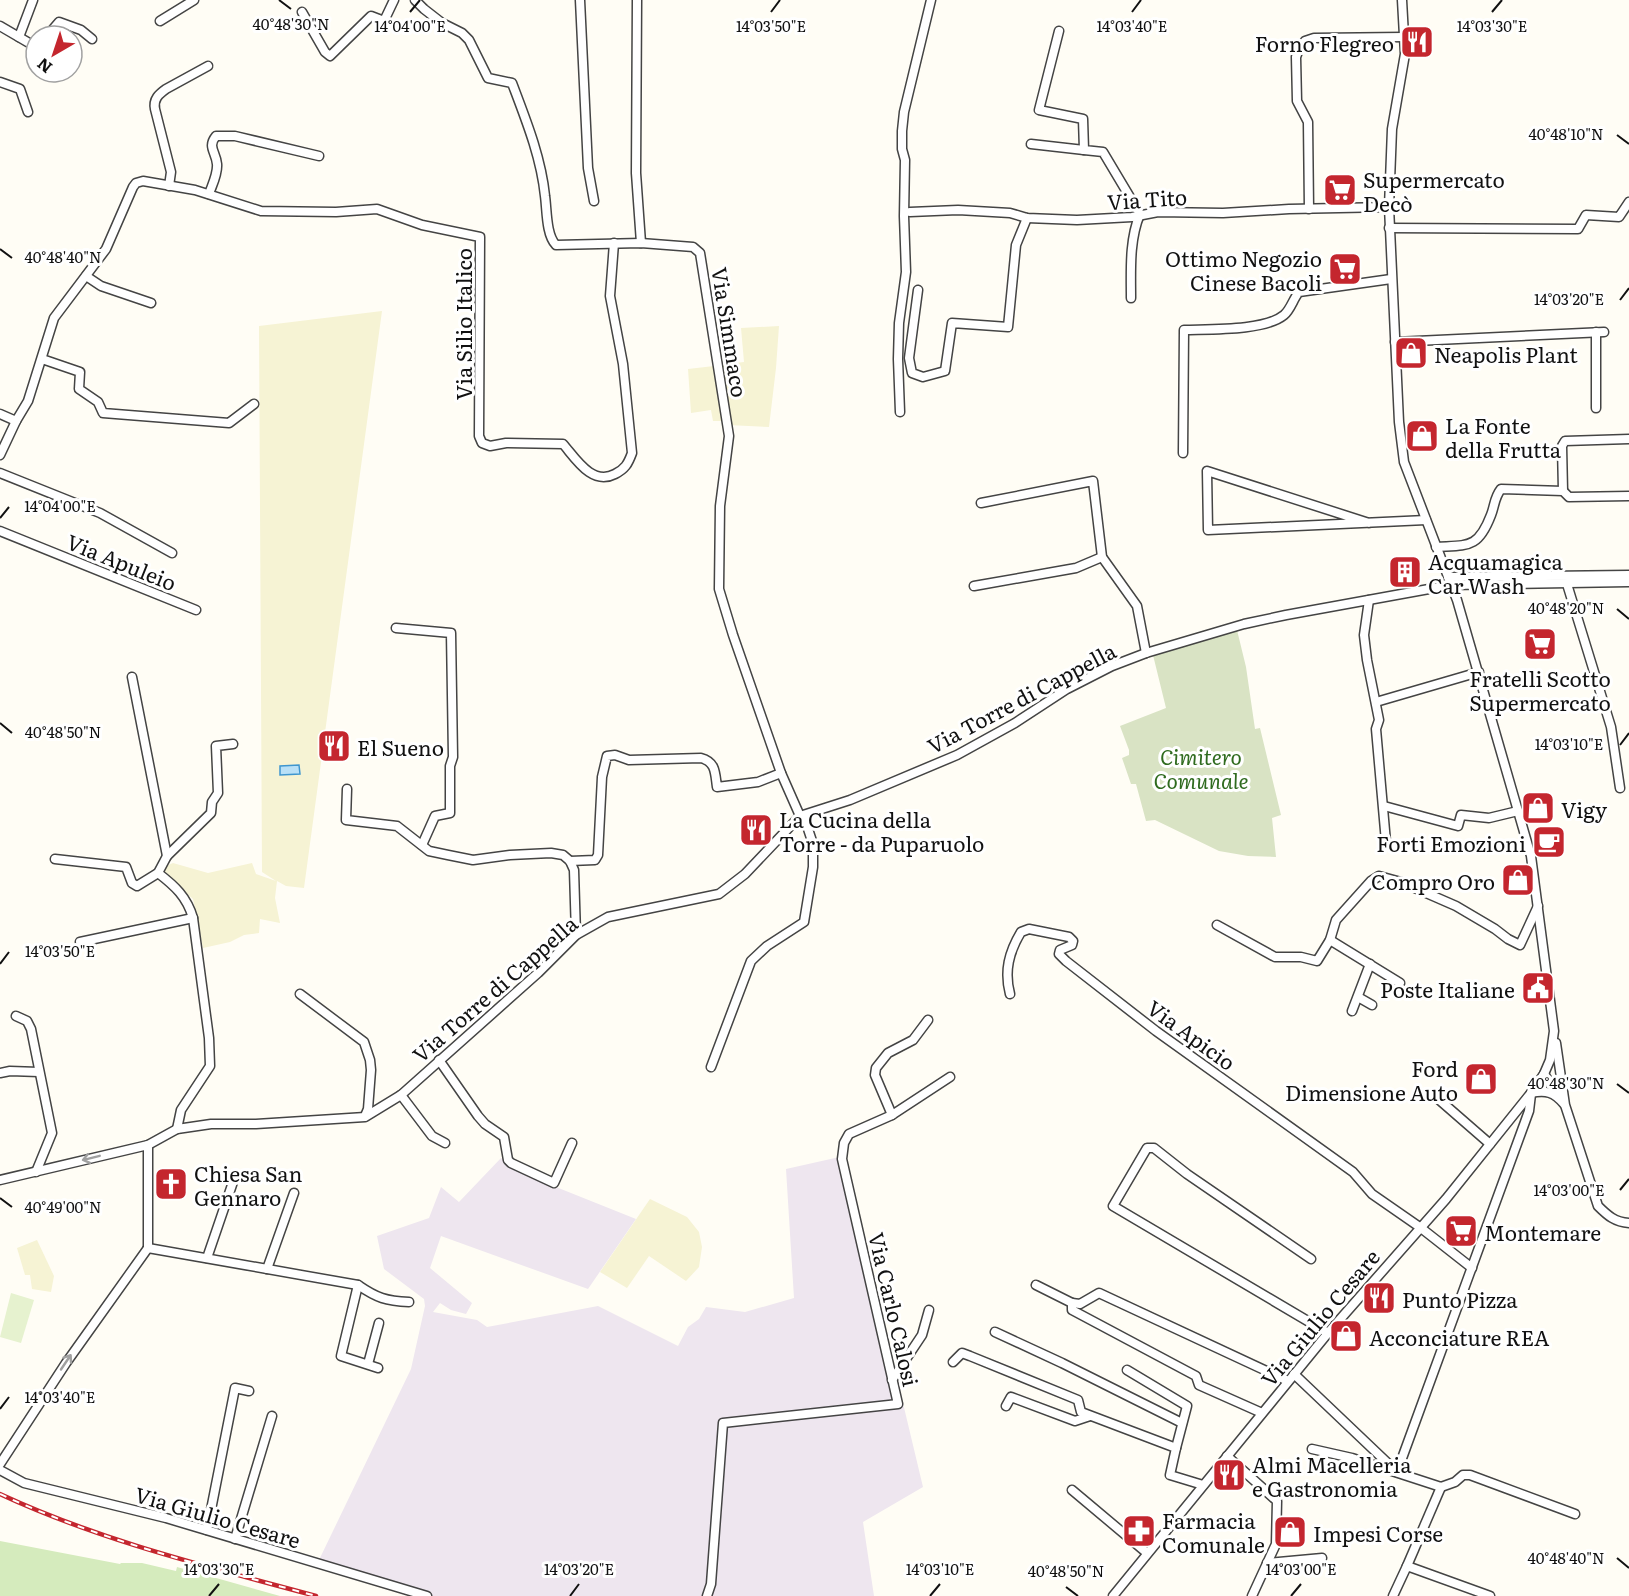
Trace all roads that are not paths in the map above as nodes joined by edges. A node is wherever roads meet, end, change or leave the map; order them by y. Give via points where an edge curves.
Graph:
1 (33, 0) edge
2 (194, 0) edge
3 (394, 0) edge
4 (415, 0) edge
5 (580, 0) edge
6 (637, 0) edge
7 (930, 0) edge
8 (1402, 0) edge
9 (302, 12) dead end
10 (160, 21) dead end
11 (0, 26) edge
12 (1059, 31) dead end
13 (84, 32) edge
14 (20, 37) junction
15 (1404, 37) junction
16 (92, 39) dead end
17 (24, 40) edge
18 (208, 66) dead end
19 (0, 82) edge
20 (28, 112) dead end
21 (1031, 144) dead end
22 (1084, 150) junction
23 (319, 156) dead end
24 (170, 186) junction
25 (209, 194) junction
26 (594, 201) dead end
27 (1629, 202) edge
28 (1389, 207) junction
29 (1309, 209) junction
30 (910, 212) dead end
31 (1140, 214) junction
32 (1619, 217) junction
33 (1027, 218) junction
34 (1629, 219) edge
35 (1389, 228) junction
36 (614, 243) junction
37 (641, 243) junction
38 (86, 276) junction
39 (1391, 279) junction
40 (918, 290) dead end
41 (1131, 298) dead end
42 (151, 303) dead end
43 (1395, 342) junction
44 (42, 359) junction
45 (254, 404) dead end
46 (1596, 408) dead end
47 (900, 412) dead end
48 (0, 414) edge
49 (16, 421) junction
50 (1629, 439) edge
51 (1183, 453) dead end
52 (0, 455) edge
53 (0, 473) edge
54 (1563, 490) junction
55 (1629, 496) edge
56 (981, 503) dead end
57 (1426, 520) junction
58 (1369, 523) junction
59 (0, 531) edge
60 (1436, 547) junction
61 (172, 553) dead end
62 (1102, 557) junction
63 (1629, 575) edge
64 (1450, 581) junction
65 (1629, 582) edge
66 (1567, 584) junction
67 (974, 586) dead end
68 (1369, 600) junction
69 (196, 610) dead end
70 (396, 628) dead end
71 (1146, 653) junction
72 (1479, 672) junction
73 (132, 677) dead end
74 (1376, 702) junction
75 (233, 744) dead end
76 (781, 773) junction
77 (1620, 788) dead end
78 (347, 789) dead end
79 (1384, 806) junction
80 (1518, 811) junction
81 (800, 816) junction
82 (1386, 842) dead end
83 (422, 845) junction
84 (168, 856) junction
85 (55, 859) dead end
86 (570, 861) junction
87 (158, 873) junction
88 (1538, 906) junction
89 (193, 918) junction
90 (1217, 925) dead end
91 (576, 935) junction
92 (1330, 940) junction
93 (80, 942) dead end
94 (1370, 964) junction
95 (1400, 982) dead end
96 (300, 994) dead end
97 (1010, 994) dead end
98 (1358, 997) junction
99 (1372, 1005) dead end
100 (1352, 1011) dead end
101 (16, 1016) dead end
102 (928, 1020) dead end
103 (1554, 1031) junction
104 (439, 1060) junction
105 (711, 1066) dead end
106 (39, 1072) junction
107 (0, 1073) edge
108 (1544, 1074) junction
109 (950, 1077) dead end
110 (1561, 1085) junction
111 (1531, 1093) junction
112 (401, 1095) junction
113 (1436, 1097) dead end
114 (1565, 1105) junction
115 (892, 1115) junction
116 (365, 1117) junction
117 (177, 1129) junction
118 (445, 1143) dead end
119 (572, 1143) dead end
120 (1490, 1144) junction
121 (148, 1145) junction
122 (36, 1172) junction
123 (0, 1180) edge
124 (233, 1182) dead end
125 (294, 1192) dead end
126 (1629, 1223) edge
127 (1420, 1228) junction
128 (148, 1248) junction
129 (207, 1258) junction
130 (1311, 1259) dead end
131 (1472, 1268) junction
132 (267, 1269) junction
133 (358, 1285) junction
134 (1036, 1285) dead end
135 (409, 1302) dead end
136 (1072, 1303) junction
137 (929, 1310) dead end
138 (379, 1323) dead end
139 (995, 1332) dead end
140 (1328, 1333) junction
141 (953, 1362) dead end
142 (368, 1364) junction
143 (378, 1368) dead end
144 (1127, 1370) dead end
145 (1291, 1378) junction
146 (892, 1380) junction
147 (249, 1390) dead end
148 (1006, 1406) dead end
149 (1262, 1413) junction
150 (272, 1416) dead end
151 (1091, 1416) junction
152 (1182, 1423) junction
153 (1176, 1448) junction
154 (1312, 1449) dead end
155 (1227, 1456) junction
156 (0, 1464) edge
157 (0, 1470) edge
158 (1397, 1472) junction
159 (1203, 1485) junction
160 (1441, 1487) junction
161 (1072, 1490) dead end
162 (1575, 1514) dead end
163 (207, 1530) junction
164 (235, 1539) junction
165 (1147, 1553) junction
166 (1322, 1558) dead end
167 (1267, 1563) junction
168 (1407, 1566) junction
169 (427, 1596) edge
170 (707, 1596) edge
171 (1113, 1596) edge
172 (1252, 1596) edge
173 (1393, 1596) edge
174 (1490, 1596) edge

1 - 14 street
2 - 10 street
3 - 9 street via 384,21 371,16 330,56
4 - 36 street, Via Simmaco via 469,40 488,78 512,83 542,172 552,241 556,245
5 - 26 street via 588,168
6 - 37 street via 636,173
7 - 47 street via 902,131 906,272 899,323
8 - 15 street
11 - 14 street
12 - 22 street via 1039,110 1083,118
13 - 16 street
14 - 17 street
15 - 28 street via 1405,54 1392,129
15 - 29 street via 1314,38 1299,49 1297,101 1308,122
18 - 24 street via 160,93 155,101 171,172
19 - 20 street via 20,89
21 - 22 street
22 - 31 street via 1104,152
23 - 25 street via 216,135 211,147 217,162 216,173
24 - 25 street, Via Silio Italico
24 - 38 street, Via Silio Italico via 136,183 106,249
25 - 36 street, Via Silio Italico via 261,211 377,209 422,225 480,237 482,443 562,444 586,471 602,478 627,466 632,453 623,364 610,296
27 - 32 street
28 - 29 street, Via Tito
28 - 35 street
29 - 31 street, Via Tito
30 - 33 street, Via Tito via 958,210 1010,213
31 - 33 street, Via Tito via 1077,220
31 - 41 street via 1135,225
32 - 34 street
32 - 35 street via 1586,215 1578,229
33 - 40 street via 1016,245 1008,327 952,323 945,371 923,377 912,373 909,358
35 - 39 street
36 - 37 street, Via Simmaco
37 - 76 street, Via Simmaco via 693,247 700,253 729,436 720,506 719,589
38 - 42 street via 101,286
38 - 44 street, Via Silio Italico via 54,318
39 - 43 street
39 - 51 street via 1299,292 1281,317 1248,328 1184,330
43 - 46 street via 1600,332
43 - 57 street via 1404,462
44 - 45 street via 80,372 79,389 98,402 103,413 229,423
44 - 49 street, Via Silio Italico via 28,401
48 - 49 street
49 - 52 street, Via Silio Italico
50 - 54 street via 1565,441
53 - 61 street via 100,513
54 - 55 street via 1569,497
54 - 60 street via 1501,489 1495,496 1491,515 1471,545
56 - 62 street via 1094,481
57 - 58 street
57 - 60 street
58 - 58 street via 1208,530 1207,471 1272,491
59 - 69 street, Via Apuleio
60 - 64 street
62 - 67 street via 1076,568
62 - 71 street via 1137,606
63 - 64 street
64 - 66 street
64 - 68 street, Via Torre di Cappella
64 - 72 street
65 - 66 street
66 - 77 street via 1611,727
68 - 71 street, Via Torre di Cappella via 1244,624
68 - 74 street via 1364,634
70 - 83 street via 451,633 450,813 435,816
71 - 81 street, Via Torre di Cappella via 1067,689 957,755 850,800
72 - 74 street
72 - 80 street
73 - 84 street
74 - 79 street
75 - 84 street via 216,746 218,793 211,813
76 - 81 street, Via Simmaco
76 - 86 street via 758,782 717,787 714,766 709,760 629,760 607,756 602,777 598,855 595,860
78 - 83 street via 346,820 397,826
79 - 80 street via 1458,826 1461,815 1489,818
79 - 82 street
80 - 88 street via 1531,856
81 - 91 street, Via Torre di Cappella via 745,874 719,894 608,917
81 - 105 street, Via Simmaco via 813,844 804,922 752,961
83 - 86 street via 429,851 473,860 551,853
84 - 87 street
85 - 87 street via 126,867 137,886
86 - 91 street via 574,870
87 - 89 street via 177,888
88 - 92 street via 1520,945 1456,906 1379,876 1336,920
88 - 103 street
89 - 93 street
89 - 117 street via 210,1066 181,1110
90 - 92 street via 1275,957 1317,961
91 - 104 street, Via Torre di Cappella
92 - 94 street
94 - 95 street
94 - 98 street
96 - 116 street via 364,1042 371,1070
97 - 127 street, Via Apicio via 1008,959 1021,932 1029,929 1069,937 1072,945 1059,954 1066,961 1156,1031 1353,1172 1372,1194
98 - 99 street
98 - 100 street
101 - 106 street via 27,1021 32,1029
102 - 115 street via 913,1040 888,1053 876,1068 875,1075
103 - 108 street, Via Giulio Cesare
103 - 110 street
104 - 112 street, Via Torre di Cappella
104 - 119 street via 478,1116 504,1137 511,1163 554,1183
106 - 107 street
106 - 122 street via 52,1132
108 - 110 street via 1550,1073
108 - 111 street, Via Giulio Cesare
108 - 114 street
109 - 115 street, Via Carlo Calosi
110 - 114 street
111 - 114 street via 1544,1091 1556,1095
111 - 120 street, Via Giulio Cesare
111 - 131 street via 1530,1111
112 - 116 street, Via Torre di Cappella
112 - 118 street via 432,1136
113 - 120 street
114 - 126 street via 1598,1206 1618,1222
115 - 146 street, Via Carlo Calosi via 849,1134 842,1159
116 - 117 street, Via Torre di Cappella
117 - 121 street, Via Torre di Cappella
120 - 127 street, Via Giulio Cesare
121 -> 122 street, Via Torre di Cappella
121 - 128 street
122 - 123 street, Via Torre di Cappella
124 - 129 street
125 - 132 street
127 - 131 street
127 - 140 street, Via Giulio Cesare
128 - 129 street
156 -> 128 street
129 - 132 street
130 - 140 street via 1154,1148 1147,1148 1113,1206
131 - 158 street
132 - 133 street
133 - 135 street via 376,1297
133 - 142 street via 341,1356
134 - 136 street
136 - 145 street via 1080,1304 1099,1293
136 - 149 street via 1072,1310 1196,1376 1199,1385
137 - 146 street via 922,1335
138 - 142 street
139 - 152 street
140 - 145 street, Via Giulio Cesare
141 - 151 street via 962,1353 970,1356 1078,1400 1081,1412
142 - 143 street
144 - 152 street via 1187,1406
145 - 149 street, Via Giulio Cesare
145 - 158 street
146 - 170 street, Via Carlo Calosi via 898,1404 723,1423
147 - 163 street via 235,1388
148 - 151 street via 1011,1397 1076,1421
149 - 155 street, Via Giulio Cesare
150 - 164 street
151 - 153 street
152 - 153 street
153 - 159 street via 1170,1475
154 - 158 street
155 - 159 street, Via Giulio Cesare
155 - 167 street via 1277,1501 1276,1544
157 - 163 street, Via Giulio Cesare via 24,1483
158 - 160 street
159 - 165 street, Via Giulio Cesare
160 - 162 street via 1470,1475
160 - 168 street
161 - 165 street
163 - 164 street, Via Giulio Cesare
164 - 169 street, Via Giulio Cesare
165 - 171 street, Via Giulio Cesare
166 - 167 street
167 - 172 street
168 - 173 street
168 - 174 street

